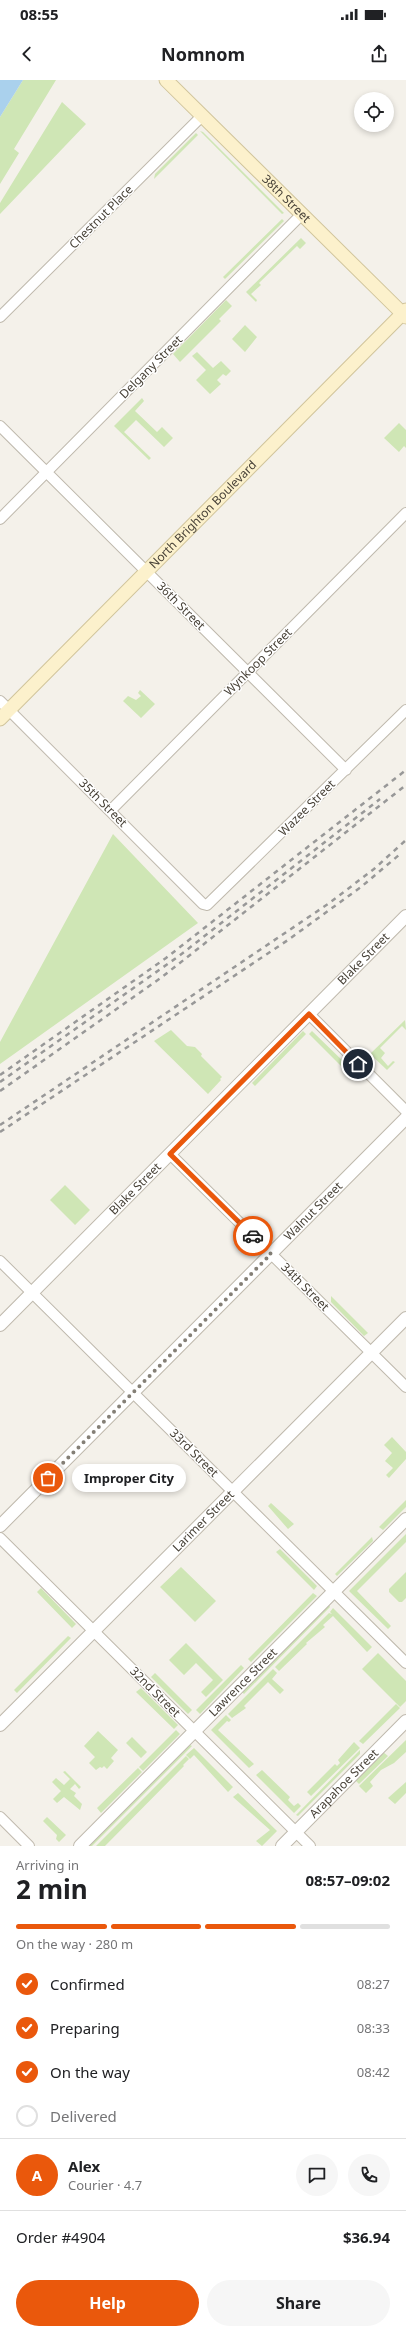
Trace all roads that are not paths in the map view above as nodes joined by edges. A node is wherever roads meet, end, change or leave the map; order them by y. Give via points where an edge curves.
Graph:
1 (166, 80) edge
2 (202, 116) junction
3 (301, 215) junction
4 (405, 314) edge
5 (0, 317) edge
6 (0, 426) edge
7 (47, 472) junction
8 (406, 513) edge
9 (0, 519) edge
10 (147, 572) junction
11 (248, 672) junction
12 (3, 710) edge
13 (406, 710) edge
14 (346, 770) junction
15 (110, 811) junction
16 (207, 905) joint
17 (406, 916) edge
18 (309, 1014) junction
19 (406, 1111) edge
20 (406, 1118) edge
21 (170, 1154) junction
22 (271, 1254) junction
23 (0, 1261) edge
24 (32, 1293) junction
25 (406, 1318) edge
26 (0, 1325) edge
27 (371, 1352) junction
28 (406, 1387) edge
29 (133, 1392) junction
30 (233, 1491) junction
31 (406, 1519) edge
32 (0, 1526) edge
33 (0, 1538) edge
34 (334, 1591) junction
35 (94, 1631) junction
36 (406, 1663) edge
37 (406, 1721) edge
38 (0, 1725) edge
39 (194, 1731) junction
40 (0, 1816) edge
41 (296, 1832) junction
42 (29, 1846) edge
43 (80, 1846) edge
44 (282, 1846) edge
45 (310, 1846) edge

1 - 2 main road, 38th Street
2 - 3 main road, 38th Street
2 - 5 street, Chestnut Place
3 - 4 main road, 38th Street
3 - 7 street, Delgany Street
4 - 10 main road, North Brighton Boulevard
6 - 7 street, 36th Street
7 - 9 street, Delgany Street
7 - 10 street, 36th Street
8 - 11 street, Wynkoop Street
10 - 11 street, 36th Street
10 - 12 main road, North Brighton Boulevard
11 - 14 street, 36th Street
11 - 15 street, Wynkoop Street
12 - 15 street, 35th Street
13 - 14 street, Wazee Street
14 - 16 street, Wazee Street
15 - 16 street, 35th Street via 203,904
17 - 18 street, Blake Street
18 - 19 street
18 - 21 street, Blake Street
20 - 22 street, Walnut Street
21 - 22 street, 34th Street
21 - 24 street, Blake Street
22 - 27 street, 34th Street
22 - 29 street, Walnut Street
23 - 24 street, 33rd Street
24 - 26 street, Blake Street
24 - 29 street, 33rd Street
25 - 27 street, Larimer Street
27 - 28 street, 34th Street
27 - 30 street, Larimer Street
29 - 30 street, 33rd Street
29 - 32 street, Walnut Street
30 - 34 street, 33rd Street
30 - 35 street, Larimer Street
31 - 34 street, Lawrence Street
33 - 35 street, 32nd Street
34 - 36 street, 33rd Street
34 - 39 street, Lawrence Street
35 - 38 street, Larimer Street
35 - 39 street, 32nd Street
37 - 41 street, Arapahoe Street
39 - 41 street, 32nd Street
39 - 43 street, Lawrence Street
40 - 42 street
41 - 44 street, Arapahoe Street
41 - 45 street, 32nd Street

